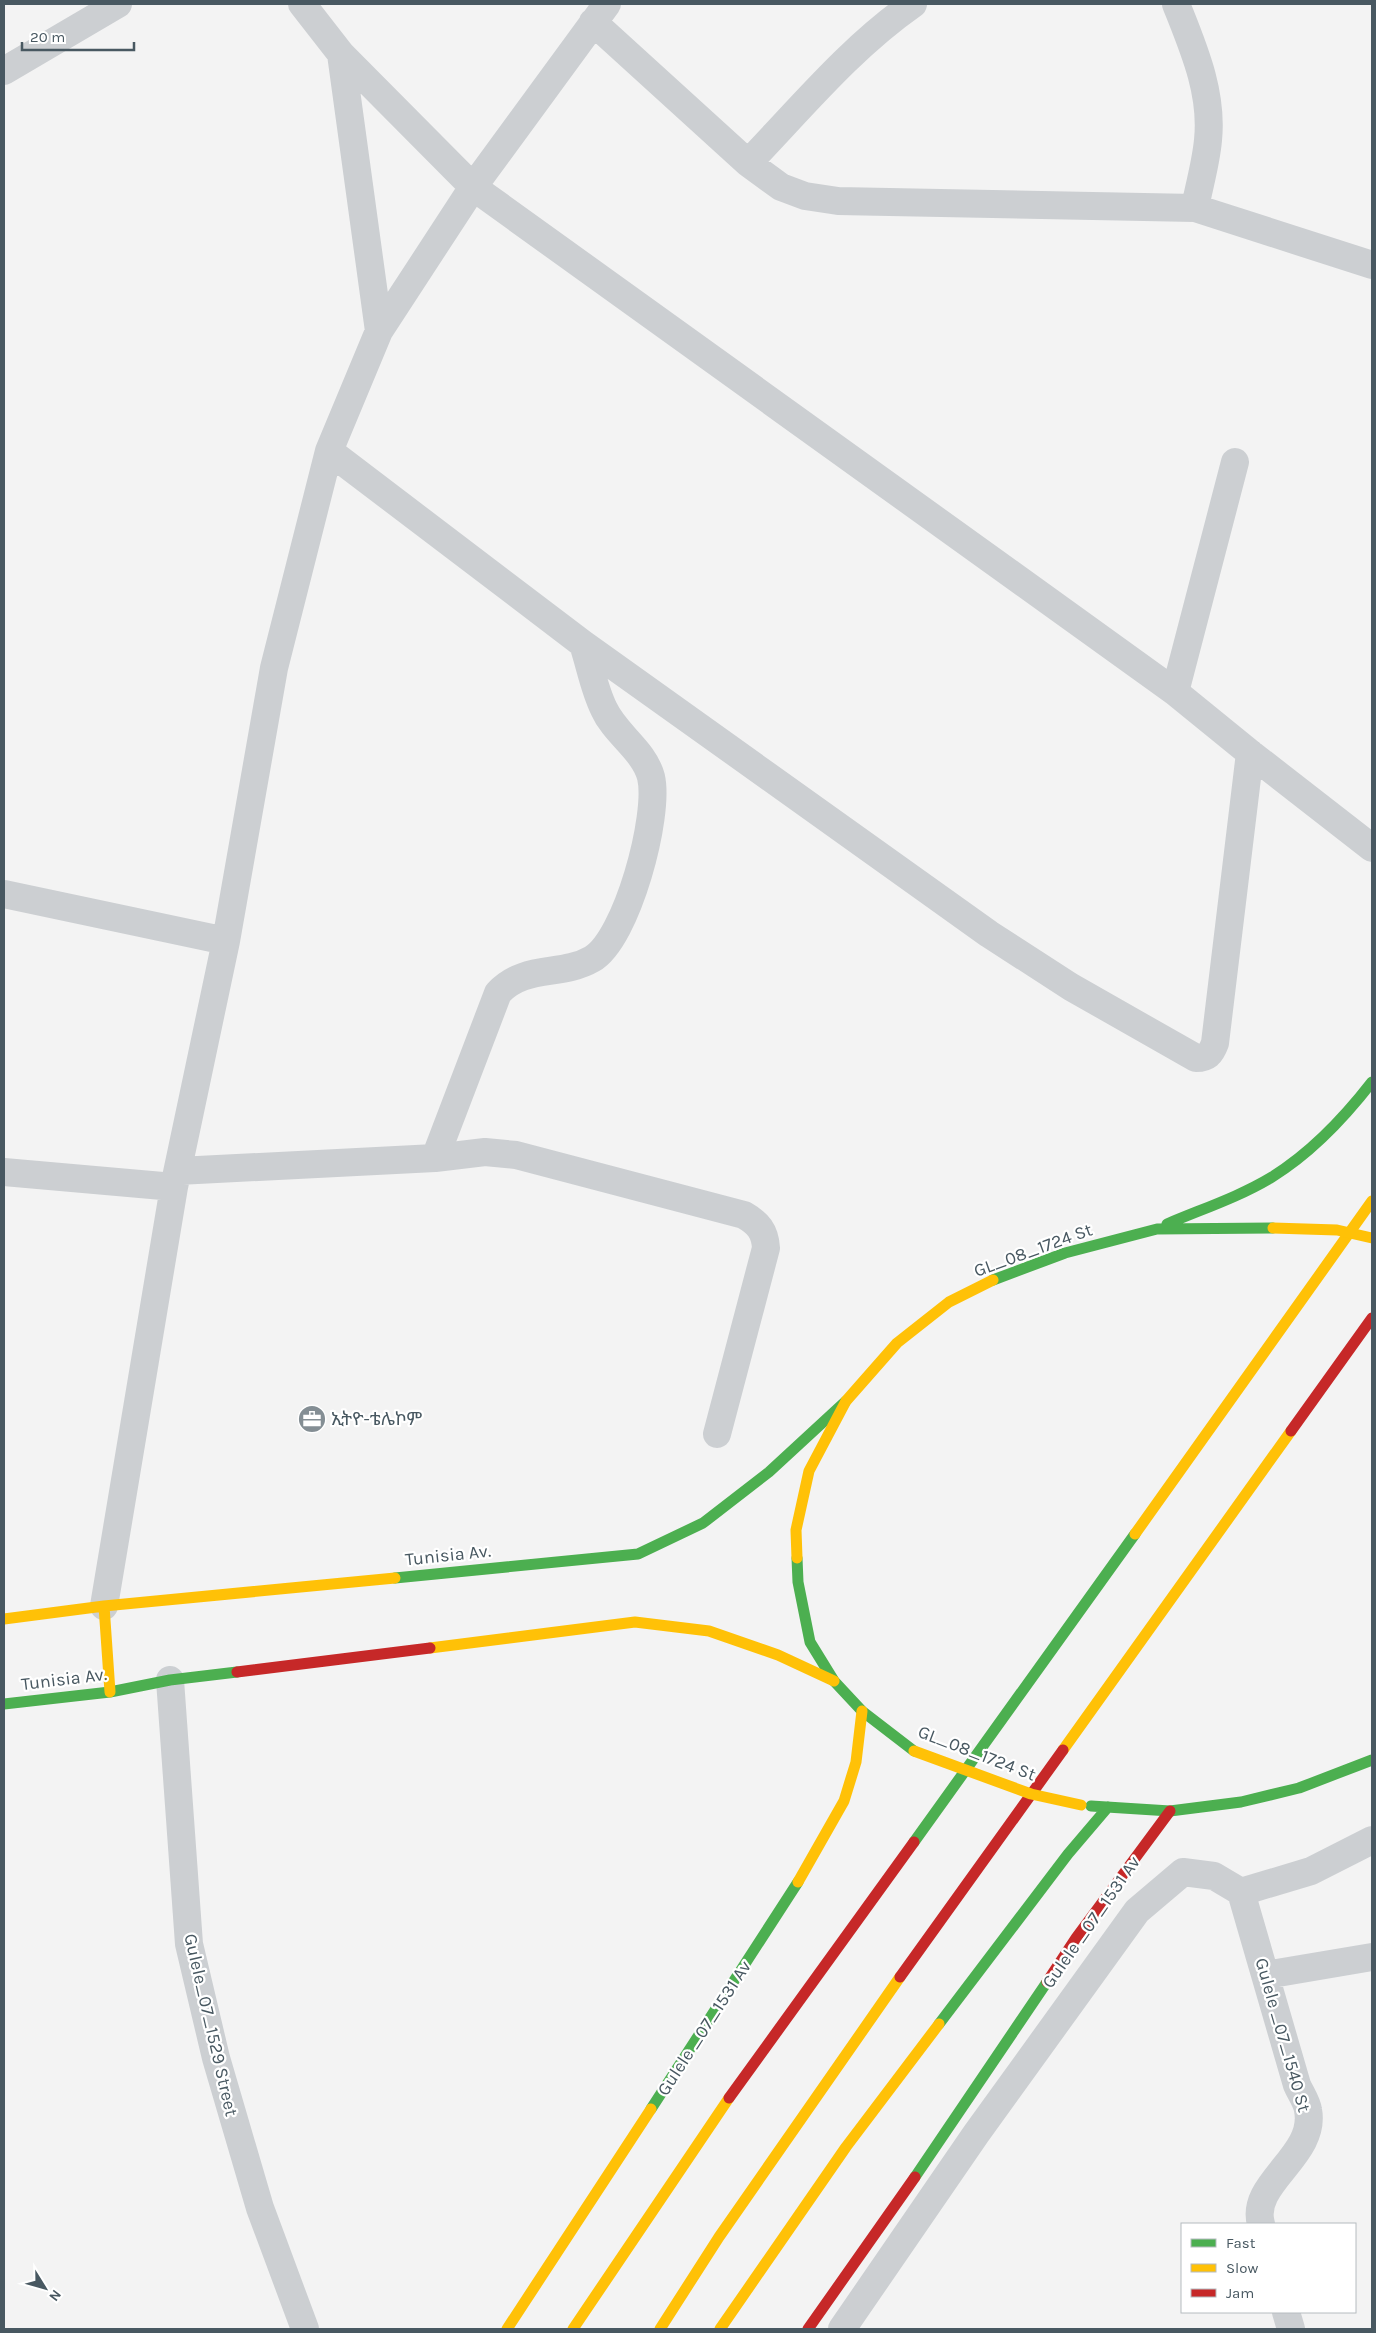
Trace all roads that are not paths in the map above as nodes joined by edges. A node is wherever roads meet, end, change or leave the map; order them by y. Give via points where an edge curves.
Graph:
1 (118, 4) edge
2 (302, 4) edge
3 (913, 4) edge
4 (1176, 4) edge
5 (600, 13) edge
6 (341, 54) junction
7 (4, 71) edge
8 (748, 163) junction
9 (473, 187) junction
10 (1195, 208) junction
11 (1372, 265) edge
12 (379, 331) junction
13 (329, 451) junction
14 (1235, 462) dead end
15 (583, 644) junction
16 (1175, 692) junction
17 (1250, 753) junction
18 (1372, 848) edge
19 (4, 894) edge
20 (226, 941) junction
21 (1372, 1082) edge
22 (435, 1158) junction
23 (4, 1172) edge
24 (176, 1179) junction
25 (1372, 1201) edge
26 (1157, 1229) junction
27 (1372, 1238) edge
28 (1372, 1318) edge
29 (846, 1401) junction
30 (717, 1434) dead end
31 (104, 1606) junction
32 (4, 1619) edge
33 (170, 1680) junction
34 (834, 1681) junction
35 (110, 1692) junction
36 (4, 1704) edge
37 (862, 1711) junction
38 (1372, 1760) edge
39 (1108, 1807) junction
40 (1170, 1811) junction
41 (1372, 1840) edge
42 (1241, 1892) junction
43 (1372, 1957) edge
44 (1266, 1975) junction
45 (1261, 2223) edge
46 (1286, 2313) edge
47 (305, 2329) edge
48 (507, 2329) edge
49 (573, 2329) edge
50 (660, 2329) edge
51 (720, 2329) edge
52 (808, 2329) edge
53 (842, 2329) edge
54 (1291, 2329) edge

1 - 7 street
2 - 6 street
3 - 8 street via 851,54
4 - 10 street via 1199,62 1207,104 1208,140
5 - 8 street
5 - 9 street
6 - 9 street
6 - 12 street
8 - 10 street via 782,187 805,196 838,201
9 - 12 street
9 - 16 street
10 - 11 street
12 - 13 street
13 - 15 street
13 - 20 street via 274,668
14 - 16 street
15 - 17 street via 989,934 1196,1058 1205,1058 1215,1044
15 - 22 street via 604,710 639,753 650,775 654,795 643,861 625,912 611,938 593,959 522,976 498,993
16 - 17 street
17 - 18 street
19 - 20 street
20 - 24 street
21 - 26 main road via 1325,1133 1285,1168 1259,1184
22 - 24 street
22 - 30 street via 486,1152 516,1155 744,1215 756,1222 765,1235 766,1248
23 - 24 street
24 - 31 street
25 - 49 main road via 748,2071
26 - 27 main road, GL_08_1724 St, bridge via 1337,1230
26 - 29 main road, GL_08_1724 St via 1065,1253 1002,1276 949,1302 896,1343
28 - 50 main road via 900,1978 719,2237
29 - 31 main road, Tunisia Av. via 769,1472 703,1523 638,1554
29 - 34 main road, GL_08_1724 St via 809,1471 796,1530 798,1582 810,1642
31 - 32 main road, Tunisia Av.
31 - 35 main road
33 - 34 main road, Tunisia Av. via 634,1622 709,1631 778,1655
33 - 35 main road, Tunisia Av.
33 - 47 street, Gulele_07_1529 Street via 189,1944 216,2058 260,2208
34 - 37 main road, GL_08_1724 St
35 - 36 main road, Tunisia Av.
37 - 39 main road, GL_08_1724 St, bridge via 914,1752 1031,1794 1081,1805
37 - 48 main road, Gulele _07_1531 Av via 856,1762 844,1801 791,1894
38 - 40 main road, GL_08_1724 St via 1300,1788 1241,1802
39 - 40 main road, GL_08_1724 St
39 - 51 main road via 1068,1854 846,2147
40 - 52 main road, Gulele _07_1531 Av via 1076,1938 966,2103
41 - 42 street via 1311,1871
42 - 44 street, Gulele _07_1540 St
42 - 53 street, Gulele _07_1531 Av via 1214,1876 1183,1872 1137,1911 976,2134
43 - 44 street
44 - 45 street, Gulele _07_1540 St via 1297,2085 1308,2110 1306,2138 1261,2199
46 - 54 street

